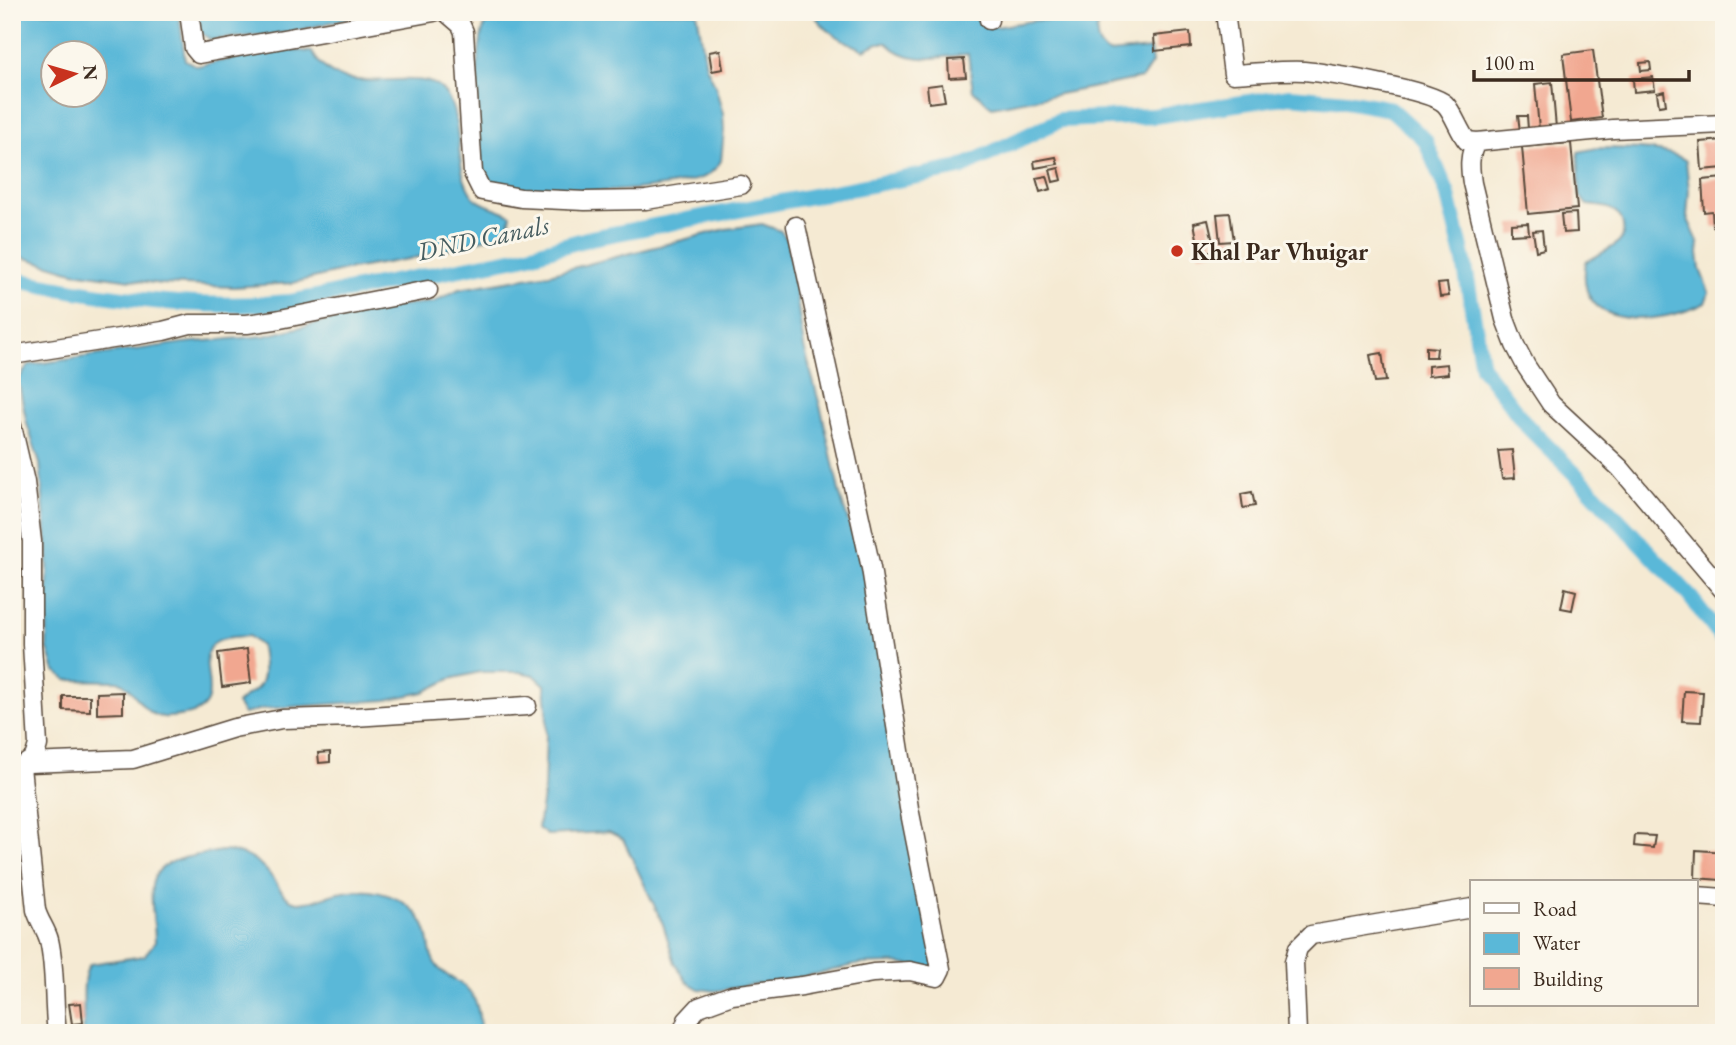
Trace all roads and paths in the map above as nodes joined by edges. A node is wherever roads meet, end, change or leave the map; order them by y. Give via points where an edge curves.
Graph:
1 (190, 12) edge
2 (434, 12) edge
3 (446, 12) edge
4 (1226, 12) edge
5 (1724, 124) edge
6 (1477, 142) junction
7 (741, 185) dead end
8 (796, 226) dead end
9 (428, 290) dead end
10 (12, 355) edge
11 (12, 426) edge
12 (1724, 591) edge
13 (527, 706) dead end
14 (21, 766) edge
15 (1698, 896) edge
16 (1724, 898) edge
17 (1470, 908) edge
18 (57, 1033) edge
19 (682, 1033) edge
20 (1297, 1033) edge

1 - 2 street via 194,48 199,54
3 - 7 street via 464,32 473,173 482,191 521,198 646,200
4 - 6 street via 1233,74 1303,71 1421,92 1448,106 1458,130 1467,141
5 - 6 street
6 - 12 street via 1472,149 1472,183 1505,319 1520,355 1550,404 1620,468
8 - 19 street via 870,568 941,969 937,977 910,971 873,973 732,995 699,1007
9 - 10 street via 275,320 190,324
11 - 14 street via 25,482 33,563 38,745 37,753
13 - 14 street via 282,719 234,728 133,759
14 - 18 street via 36,910 50,946
15 - 16 street
17 - 20 street via 1311,935 1298,948 1294,962

